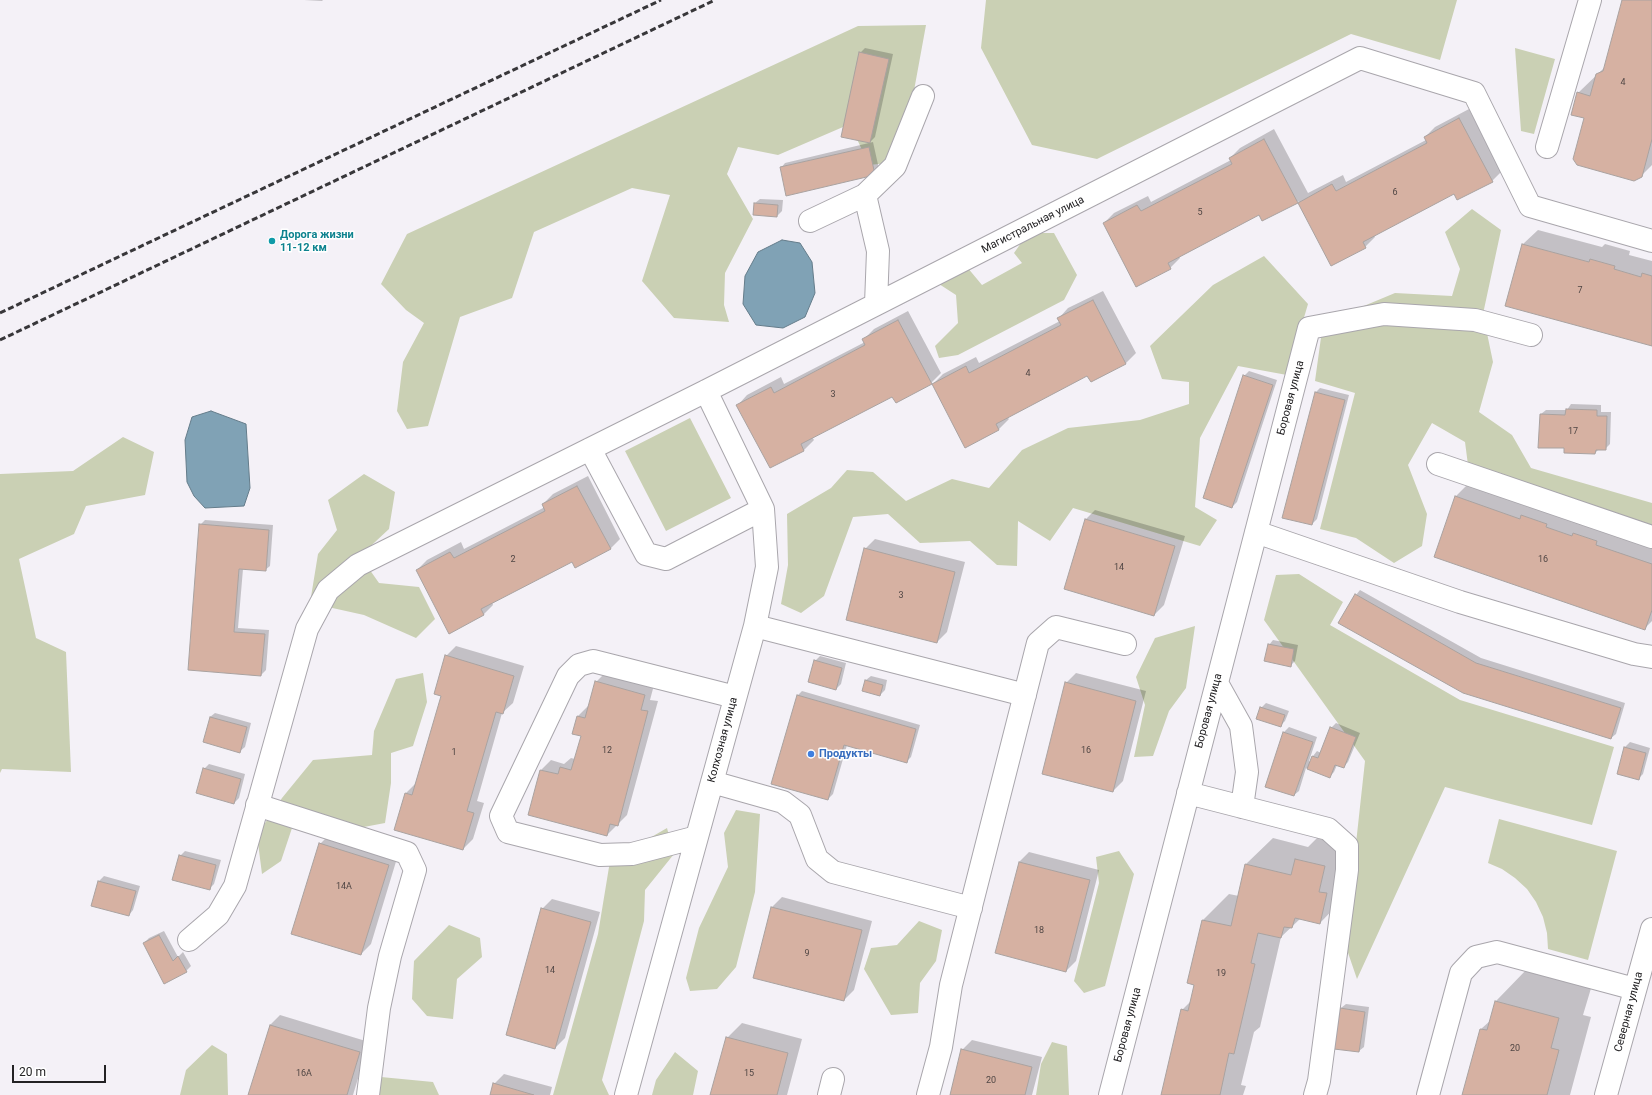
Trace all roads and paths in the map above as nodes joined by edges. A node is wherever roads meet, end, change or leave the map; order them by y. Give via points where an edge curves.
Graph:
1 (1590, 0) edge
2 (923, 96) dead end
3 (1547, 146) dead end
4 (865, 195) junction
5 (810, 221) dead end
6 (1652, 241) edge
7 (876, 304) junction
8 (1531, 335) dead end
9 (706, 391) junction
10 (590, 449) junction
11 (1438, 464) dead end
12 (763, 509) junction
13 (1256, 532) junction
14 (1652, 537) edge
15 (755, 626) junction
16 (1125, 644) dead end
17 (1652, 657) edge
18 (1217, 683) junction
19 (1025, 695) junction
20 (735, 696) junction
21 (712, 782) junction
22 (1188, 793) junction
23 (258, 805) junction
24 (1242, 808) junction
25 (697, 837) junction
26 (971, 908) junction
27 (1652, 929) edge
28 (189, 940) dead end
29 (1635, 989) junction
30 (368, 1095) edge
31 (626, 1095) edge
32 (928, 1095) edge
33 (1110, 1095) edge
34 (1315, 1095) edge
35 (1428, 1095) edge
36 (1606, 1095) edge

1 - 3 street
2 - 4 street via 895,166
4 - 5 street
4 - 7 street via 878,251
6 - 7 street, Магистральная улица via 1530,206 1474,93 1360,58
7 - 9 street, Магистральная улица
8 - 13 street, Боровая улица via 1475,320 1384,314 1309,328
9 - 10 street, Магистральная улица
9 - 12 street, Колхозная улица
10 - 12 street via 646,554 666,559
10 - 23 street, Магистральная улица via 358,565 328,590 307,629
11 - 14 street
12 - 15 street, Колхозная улица via 767,567
13 - 17 street via 1460,602 1634,654
13 - 18 street, Боровая улица
15 - 19 street
15 - 20 street, Колхозная улица
16 - 19 street via 1056,627 1038,643
18 - 22 street, Боровая улица
18 - 24 street via 1241,726 1247,772
19 - 26 street
20 - 21 street, Колхозная улица
20 - 25 street via 593,661 579,665 568,676 502,816 508,832 600,855 632,854
21 - 25 street, Колхозная улица
21 - 26 street via 783,802 800,815 817,859 833,872
22 - 24 street
22 - 33 street, Боровая улица
23 - 28 street, Магистральная улица via 235,886 218,915
23 - 30 street via 407,853 415,870 390,956 379,1008
24 - 34 street via 1328,829 1347,846 1346,878
25 - 31 street, Колхозная улица
26 - 32 street via 951,985 942,1047
27 - 29 street, Северная улица
29 - 35 street via 1497,952 1476,957 1461,973
29 - 36 street, Северная улица

